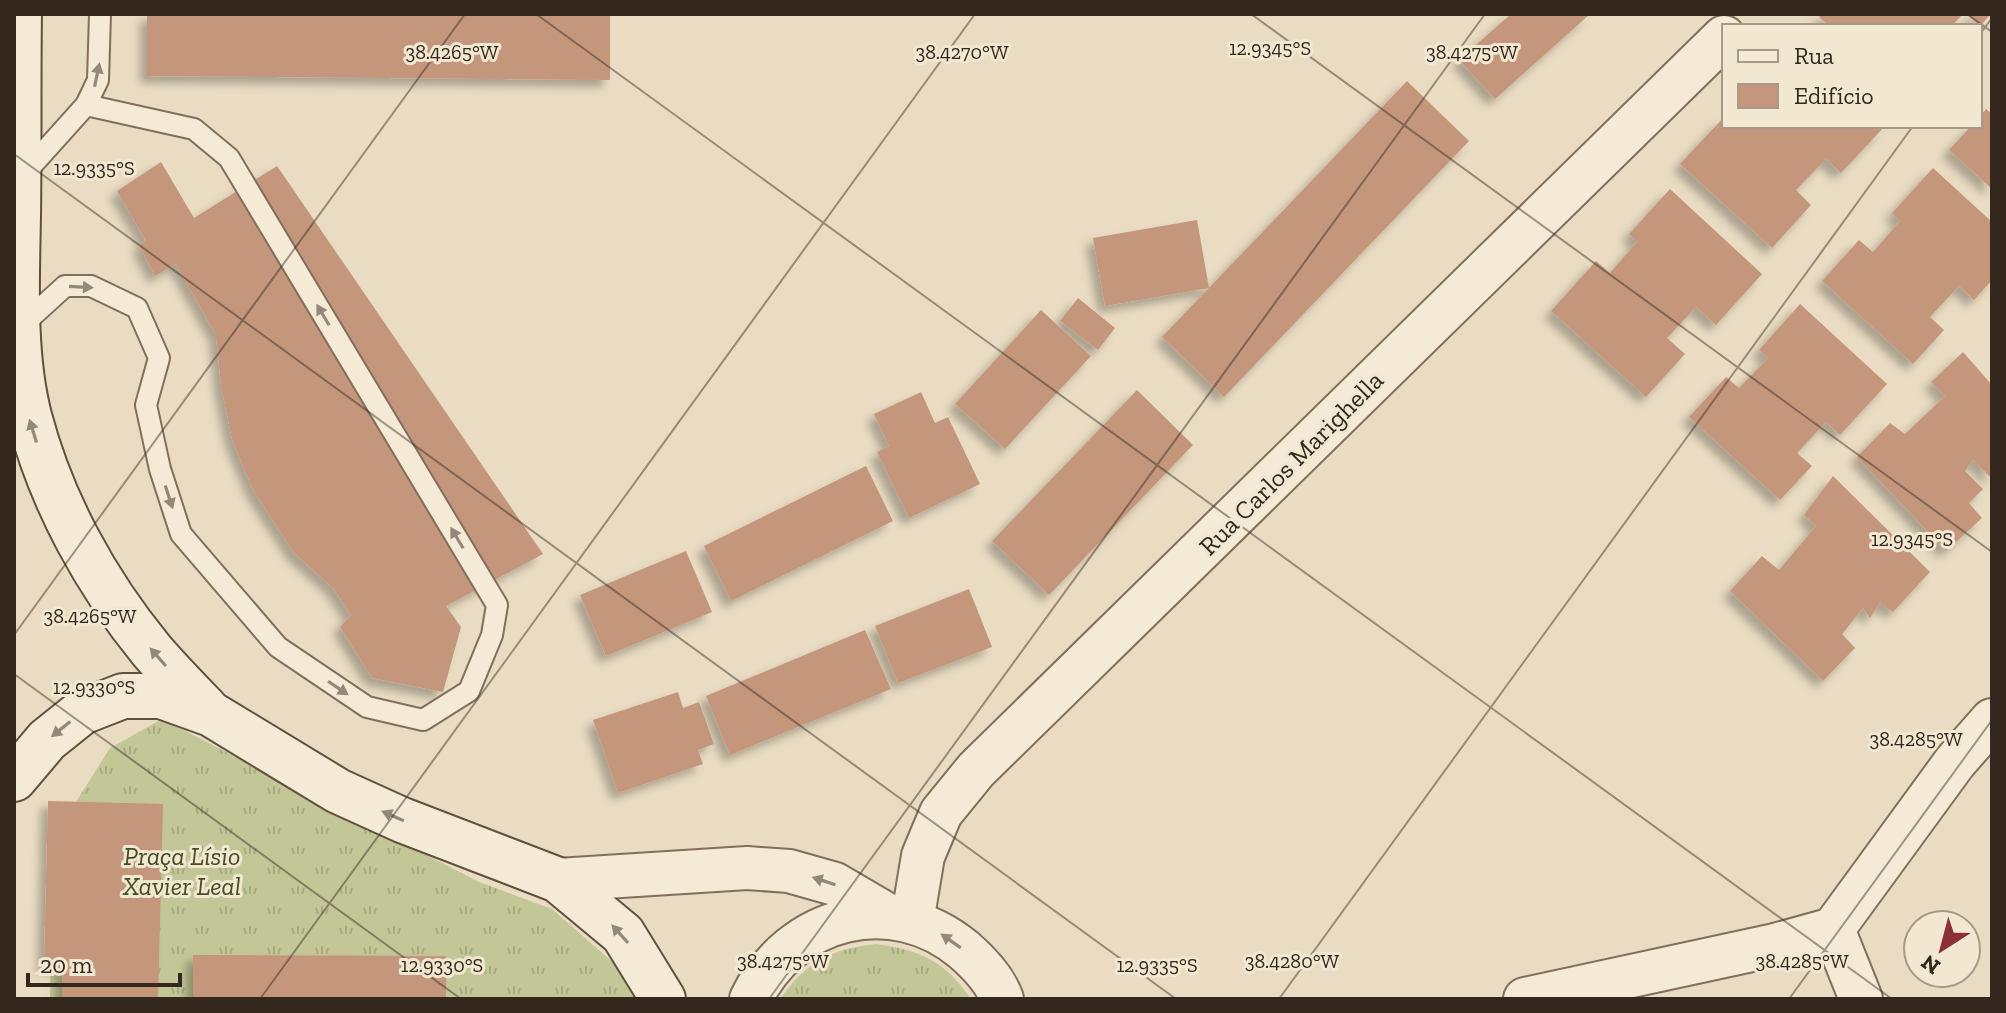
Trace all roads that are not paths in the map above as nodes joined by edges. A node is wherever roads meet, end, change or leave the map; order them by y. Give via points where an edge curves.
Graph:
1 (19, 14) edge
2 (100, 14) edge
3 (1722, 39) edge
4 (86, 105) junction
5 (18, 180) junction
6 (19, 328) junction
7 (211, 714) junction
8 (1992, 720) edge
9 (14, 779) edge
10 (558, 880) junction
11 (903, 920) junction
12 (1833, 929) junction
13 (663, 999) edge
14 (751, 999) edge
15 (1002, 999) edge
16 (1525, 999) edge
17 (1861, 999) edge

1 - 5 main road
4 -> 2 lane via 98,80
3 - 11 street, Rua Carlos Marighella via 976,770 941,813
4 - 5 lane
6 -> 4 lane via 65,286 91,286 137,308 159,358 146,405 181,534 278,647 367,707 423,720 469,691 492,635 497,605 229,158 194,129
5 - 6 main road
7 -> 6 main road via 152,651 73,532 47,476 28,413
7 -> 9 main road via 161,696 123,696 82,712 47,740
10 -> 7 main road via 338,791
8 - 12 street via 1955,762
11 -> 10 street via 835,884 789,871 747,868
13 -> 10 main road via 623,934
11 - 14 street via 854,919 818,930 786,950 761,978
15 -> 11 street via 977,961 947,937
12 - 16 street
12 - 17 street

